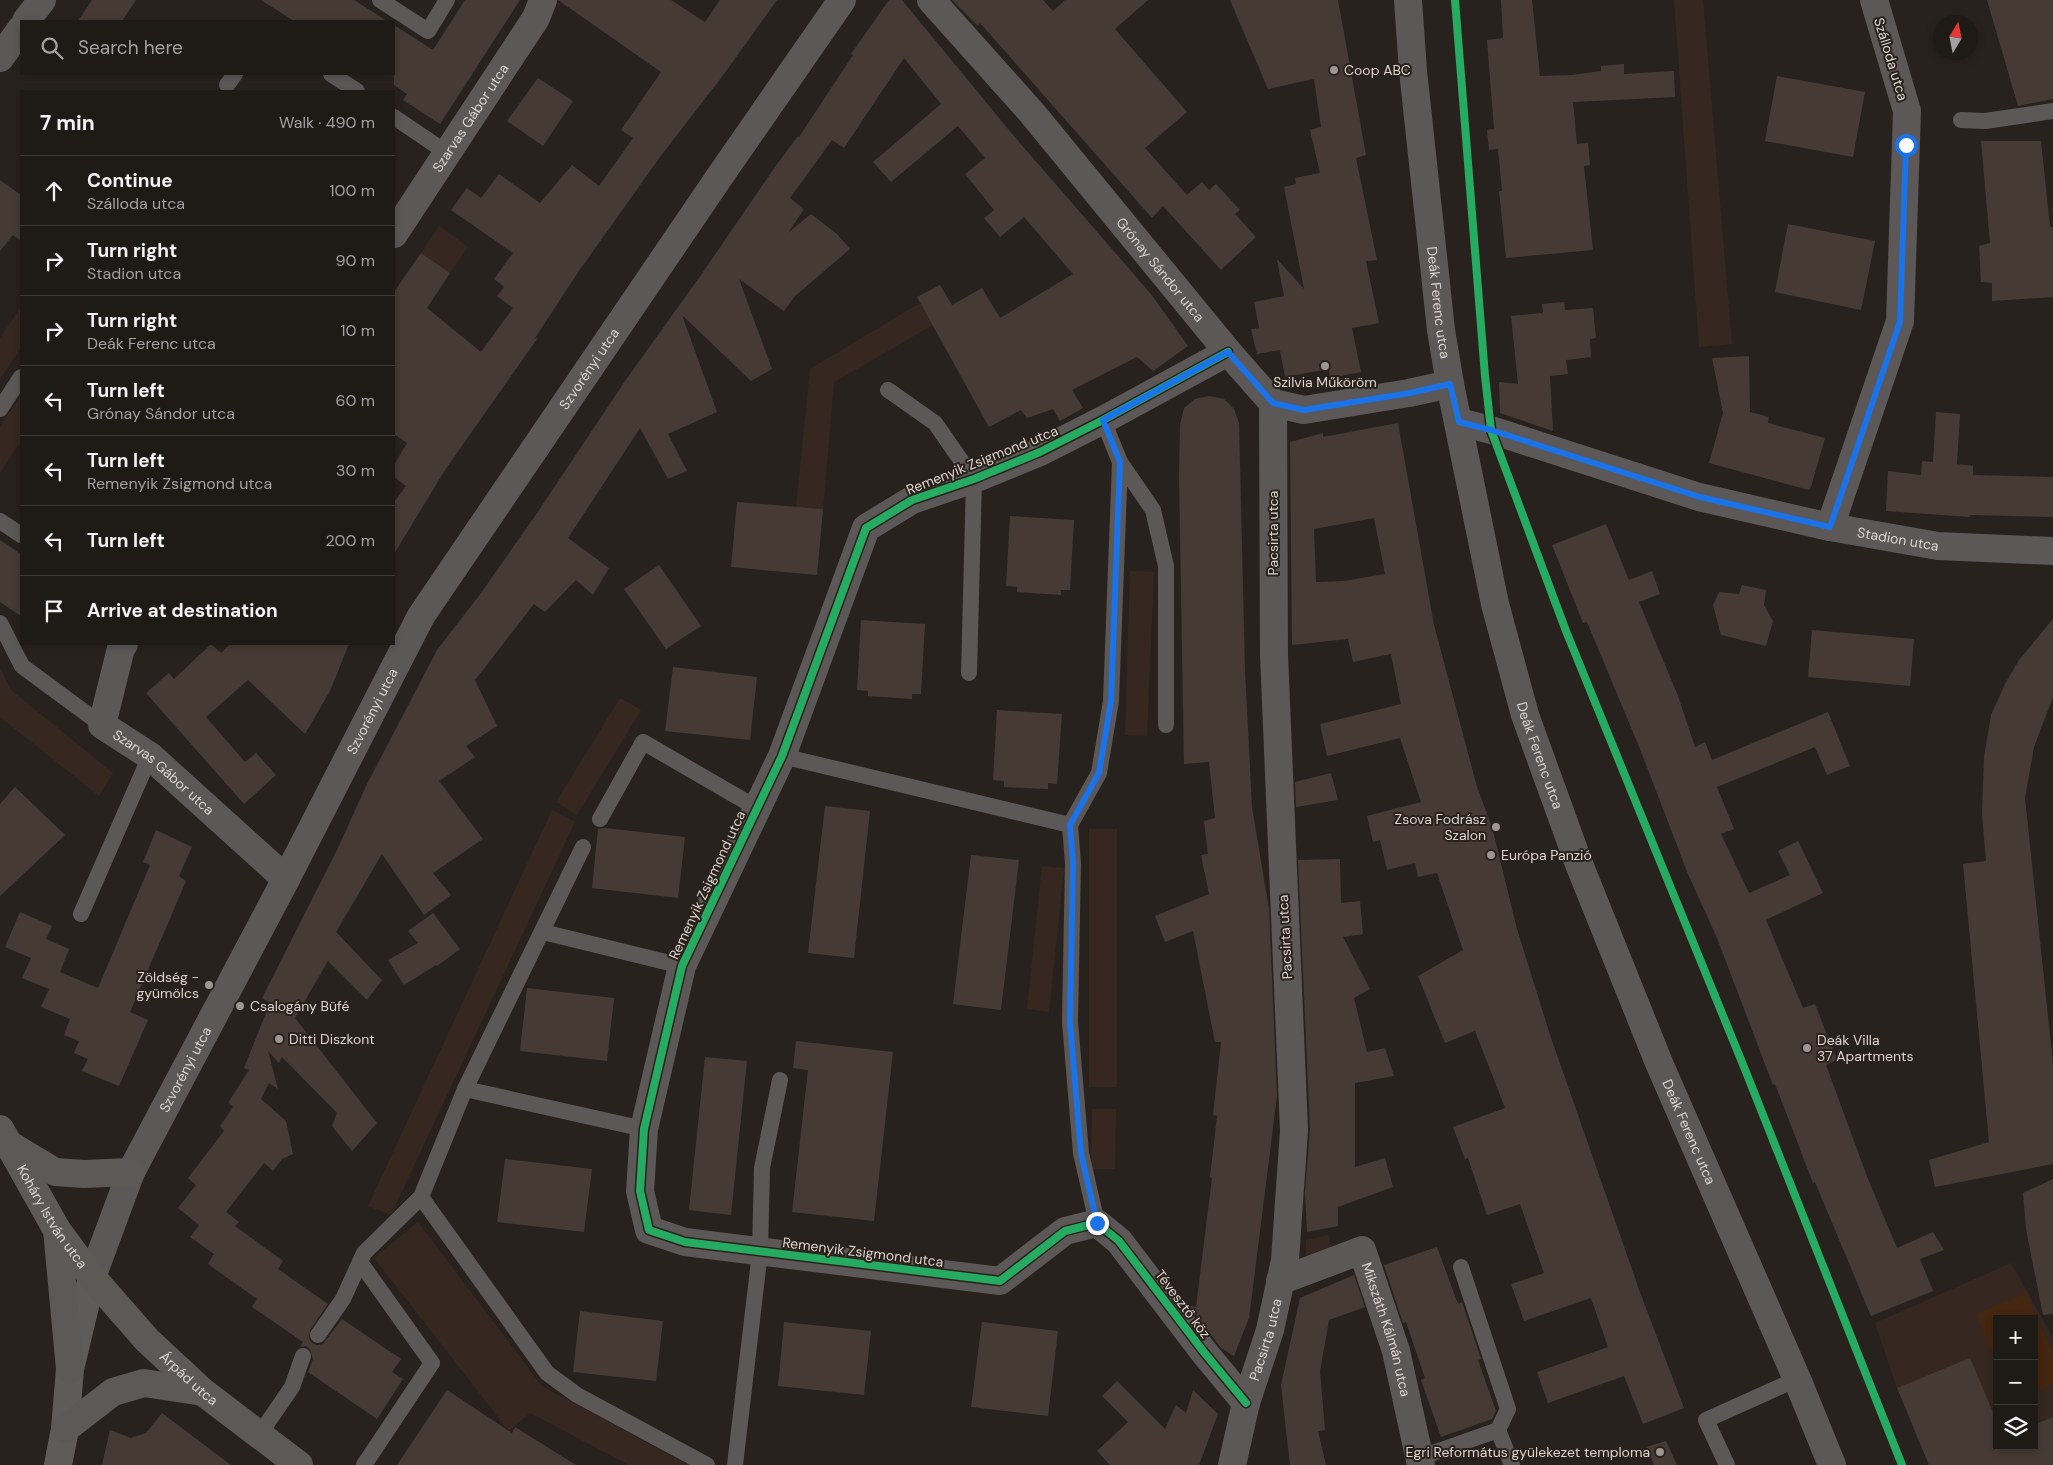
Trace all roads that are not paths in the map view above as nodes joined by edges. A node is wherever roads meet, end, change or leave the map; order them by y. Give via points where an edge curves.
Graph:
1 (42, 0) edge
2 (380, 0) edge
3 (447, 0) edge
4 (543, 0) edge
5 (842, 0) edge
6 (930, 0) edge
7 (1408, 0) edge
8 (1874, 0) edge
9 (27, 20) edge
10 (20, 29) edge
11 (0, 58) edge
12 (333, 75) edge
13 (355, 90) edge
14 (2053, 111) edge
15 (395, 117) edge
16 (1961, 120) dead end
17 (447, 153) junction
18 (395, 232) edge
19 (1228, 352) junction
20 (20, 380) edge
21 (1450, 384) junction
22 (888, 390) dead end
23 (1273, 403) junction
24 (0, 409) edge
25 (1103, 420) junction
26 (1459, 422) junction
27 (1120, 462) junction
28 (974, 479) junction
29 (0, 521) edge
30 (1830, 527) junction
31 (20, 534) edge
32 (2053, 550) edge
33 (0, 623) edge
34 (123, 645) edge
35 (969, 673) dead end
36 (102, 725) junction
37 (1166, 725) dead end
38 (150, 756) junction
39 (782, 756) junction
40 (757, 808) junction
41 (600, 819) dead end
42 (1070, 825) junction
43 (583, 847) dead end
44 (286, 879) junction
45 (81, 914) dead end
46 (543, 932) junction
47 (682, 966) junction
48 (780, 1080) dead end
49 (465, 1089) junction
50 (644, 1129) junction
51 (4, 1136) edge
52 (131, 1172) junction
53 (421, 1197) junction
54 (1097, 1223) junction
55 (57, 1230) junction
56 (760, 1252) junction
57 (360, 1262) junction
58 (1461, 1267) dead end
59 (92, 1277) junction
60 (1280, 1281) junction
61 (318, 1335) dead end
62 (303, 1356) dead end
63 (70, 1369) junction
64 (1797, 1379) junction
65 (203, 1392) junction
66 (1246, 1403) junction
67 (65, 1430) junction
68 (1498, 1430) junction
69 (259, 1435) junction
70 (1420, 1461) edge
71 (58, 1465) edge
72 (299, 1465) edge
73 (364, 1465) edge
74 (708, 1465) edge
75 (735, 1465) edge
76 (1232, 1465) edge
77 (1512, 1465) edge
78 (1727, 1465) edge
79 (1832, 1465) edge

1 - 9 street
2 - 3 lane via 428,31
4 - 17 street, Szarvas Gábor utca via 536,18
5 - 44 street, Szvorényi utca via 421,616
6 - 19 street, Grónay Sándor utca via 1032,113
7 - 21 street, Deák Ferenc utca via 1441,330
8 - 30 street, Szálloda utca via 1907,111 1900,322
10 - 11 street
12 - 13 lane
14 - 16 lane via 1985,121
15 - 17 lane
17 - 18 street, Szarvas Gábor utca
19 - 23 street, Grónay Sándor utca
19 - 25 street, Remenyik Zsigmond utca
20 - 24 lane
21 - 23 street via 1304,410
21 - 26 street, Deák Ferenc utca
22 - 28 lane via 935,423
23 - 60 street, Pacsirta utca via 1274,655 1294,1130 1285,1260
25 - 27 lane
25 - 28 street, Remenyik Zsigmond utca via 1040,452
26 - 30 street, Stadion utca via 1700,497
26 - 64 street, Deák Ferenc utca via 1495,604 1525,715 1579,864 1659,1063
27 - 37 lane via 1153,510 1166,566
27 - 42 lane via 1111,701 1099,773
28 - 35 lane
28 - 39 street, Remenyik Zsigmond utca via 912,500 866,528
29 - 31 lane
30 - 32 street, Stadion utca via 1938,546
33 - 36 lane via 22,666
34 - 36 street, Szarvas Gábor utca
36 - 38 street, Szarvas Gábor utca
38 - 44 street, Szarvas Gábor utca
38 - 45 lane
39 - 40 street, Remenyik Zsigmond utca
39 - 42 lane
40 - 41 lane via 643,742
40 - 47 street, Remenyik Zsigmond utca
42 - 54 lane via 1073,863 1070,1022 1081,1153
43 - 46 lane
44 - 52 street, Szvorényi utca
46 - 47 lane
46 - 49 lane
47 - 50 street, Remenyik Zsigmond utca
48 - 56 lane via 762,1168
49 - 50 lane
49 - 53 lane
50 - 56 street, Remenyik Zsigmond utca via 640,1191 649,1230 685,1242
51 - 52 main road via 55,1172
51 - 55 main road, Koháry István utca
52 - 59 street, Szvorényi utca
53 - 57 lane via 364,1253
53 - 74 lane via 547,1373 577,1394
54 - 56 street, Remenyik Zsigmond utca via 1066,1231 1000,1281
54 - 66 street, Tévesztő köz via 1118,1241
55 - 59 main road, Koháry István utca
55 - 63 main road
56 - 75 lane
57 - 61 lane via 343,1299
57 - 73 lane via 432,1363
58 - 68 lane via 1508,1409
59 - 63 main road, Szvorényi utca
59 - 65 main road, Árpád utca via 147,1340
60 - 66 street, Pacsirta utca via 1270,1330
60 - 70 street, Mikszáth Kálmán utca via 1362,1250 1396,1351
62 - 69 lane via 292,1387
63 - 67 main road, Szvorényi utca
64 - 78 lane via 1706,1420
64 - 79 street, Deák Ferenc utca
65 - 67 main road via 144,1383 113,1392
65 - 69 main road, Árpád utca
66 - 76 street, Pacsirta utca
67 - 71 main road, Szvorényi utca
68 - 70 lane
68 - 77 lane
69 - 72 main road, Árpád utca

